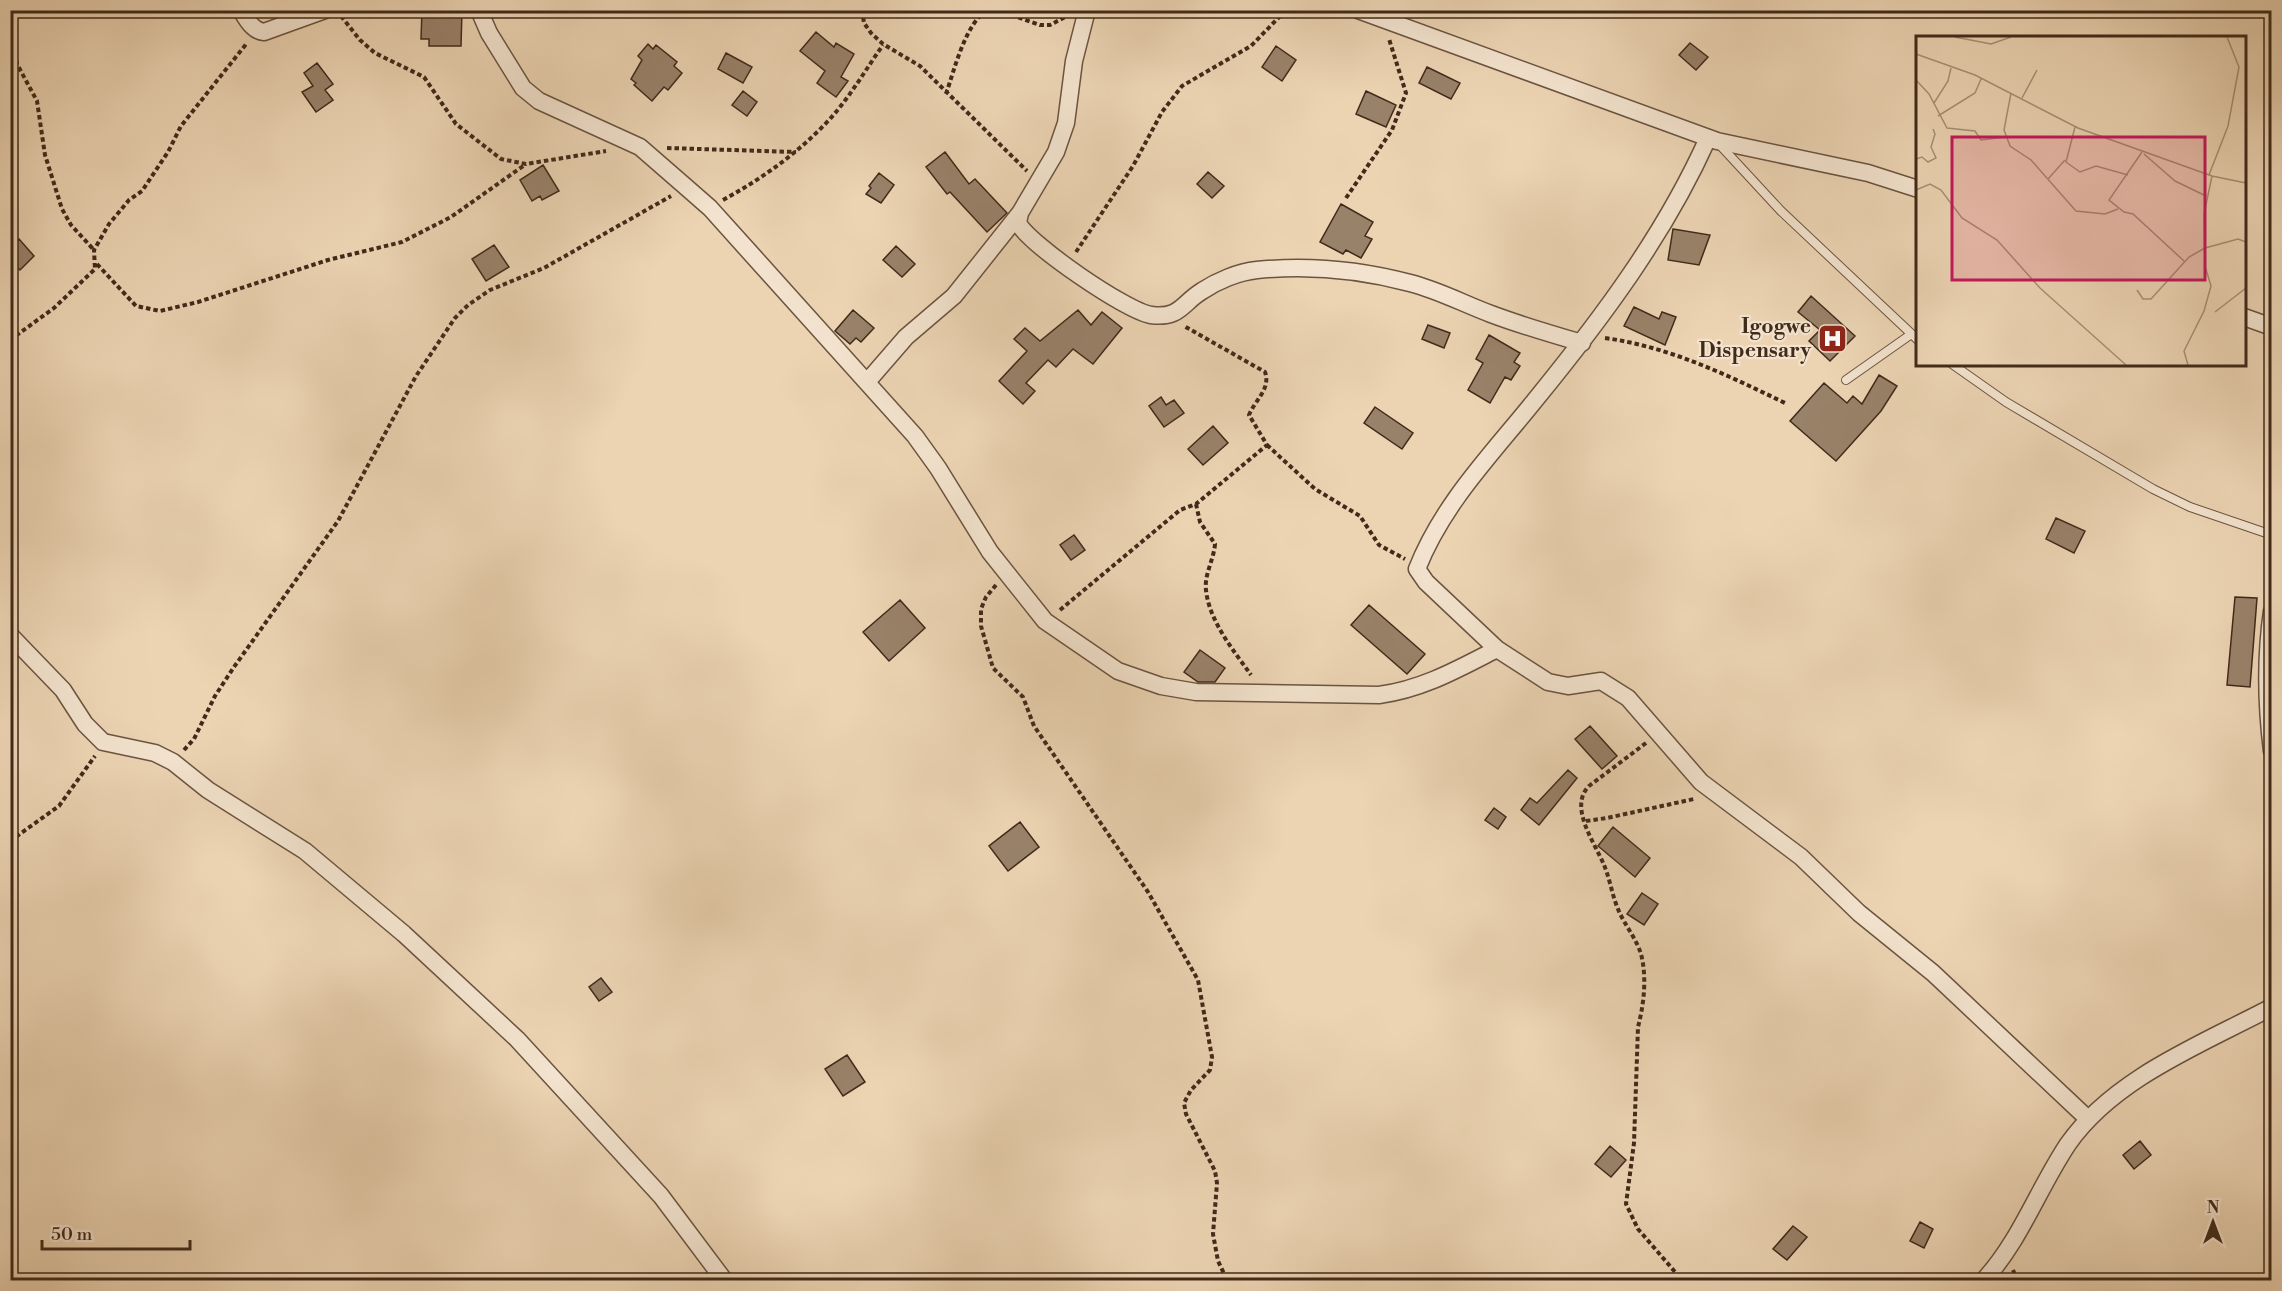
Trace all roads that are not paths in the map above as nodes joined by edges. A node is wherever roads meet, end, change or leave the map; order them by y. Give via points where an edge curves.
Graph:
1 (241, 10) edge
2 (325, 10) edge
3 (479, 10) edge
4 (1358, 10) edge
5 (1079, 13) edge
6 (1712, 140) junction
7 (1916, 189) edge
8 (1020, 213) junction
9 (2246, 318) edge
10 (2271, 327) edge
11 (1914, 338) edge
12 (1584, 339) junction
13 (1955, 366) edge
14 (1846, 380) dead end
15 (867, 382) junction
16 (2271, 535) edge
17 (2271, 611) edge
18 (10, 635) edge
19 (1497, 649) junction
20 (2271, 751) edge
21 (2271, 1007) edge
22 (2088, 1119) junction
23 (724, 1281) edge
24 (1984, 1281) edge

1 - 2 street via 258,32 272,32
3 - 15 street via 524,88 539,101 640,147 710,208
4 - 6 street
5 - 8 street via 1066,123 1056,152
6 - 7 street via 1846,168
6 - 11 lane
6 - 12 street via 1652,244
8 - 12 street via 1018,223 1023,232 1134,310 1152,315 1176,313 1200,291 1235,275 1294,267 1410,283 1492,314
8 - 15 street via 954,296 906,336
9 - 10 street
11 - 14 lane
12 - 19 street via 1454,498 1417,569
13 - 16 lane via 2006,402 2153,489 2190,507
15 - 19 street via 915,436 1006,575 1045,621 1118,671 1196,693 1379,695 1405,692 1436,681
17 - 20 street via 2265,696
18 - 23 street via 63,690 85,724 103,742 164,756 208,790 326,867 404,934 518,1039 661,1196
19 - 22 street via 1557,685 1601,681 1628,698 1701,782 1801,857 1859,913 1933,973
21 - 22 street via 2133,1082
22 - 24 street via 2041,1188 2011,1245

